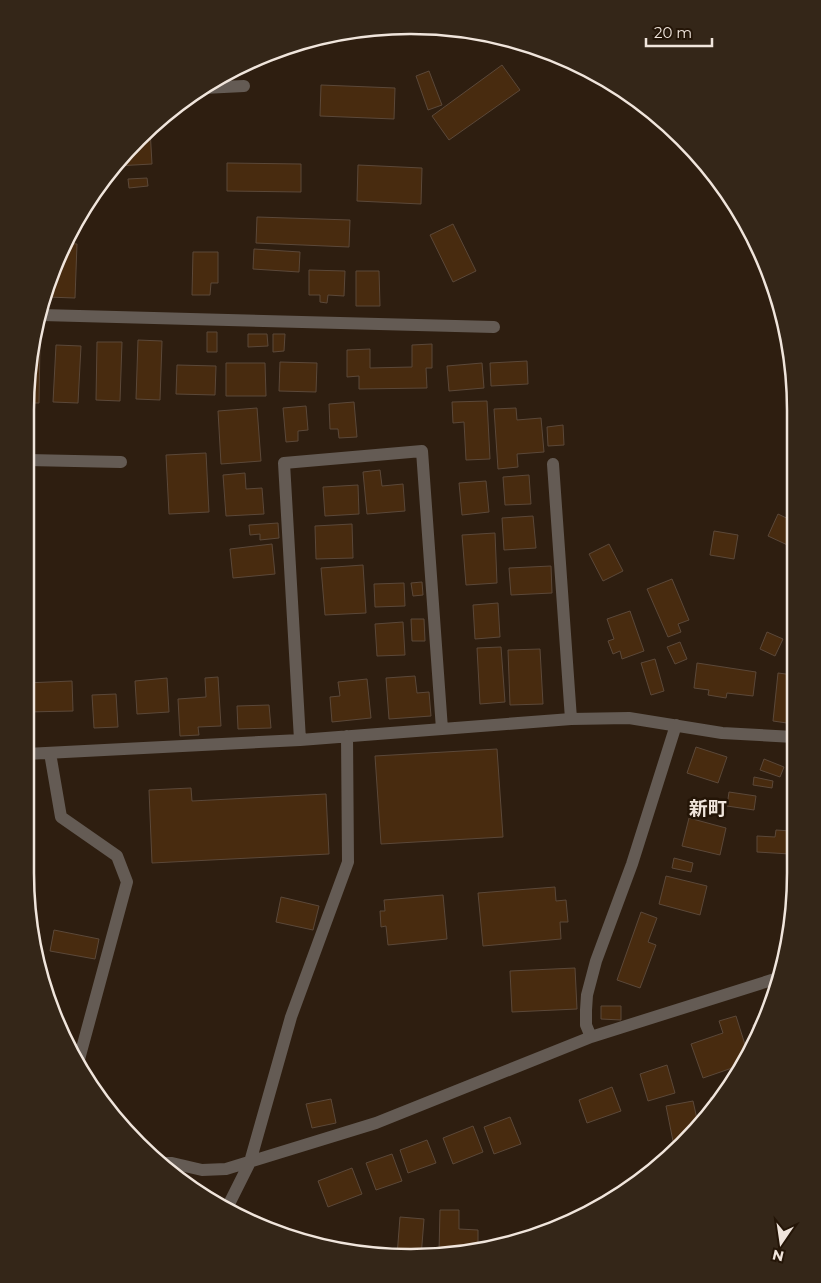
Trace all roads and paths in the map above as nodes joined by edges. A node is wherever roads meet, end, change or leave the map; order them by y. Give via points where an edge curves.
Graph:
1 (244, 86) dead end
2 (217, 87) edge
3 (46, 316) edge
4 (494, 327) dead end
5 (34, 460) edge
6 (122, 462) dead end
7 (553, 464) dead end
8 (571, 719) junction
9 (676, 725) junction
10 (442, 729) junction
11 (347, 736) junction
12 (787, 737) edge
13 (300, 740) junction
14 (50, 753) junction
15 (34, 754) edge
16 (771, 980) edge
17 (591, 1037) junction
18 (80, 1054) edge
19 (250, 1162) junction
20 (171, 1163) edge
21 (230, 1203) edge

1 - 2 street
3 - 4 street
5 - 6 street
7 - 8 street
8 - 9 street via 629,718
8 - 10 street
9 - 12 street via 722,733
9 - 17 street via 632,864 596,960 586,1010 586,1025
10 - 11 street
10 - 13 street via 422,451 284,463
11 - 13 street
11 - 19 street via 348,862 291,1016
13 - 14 street
14 - 15 street
14 - 18 street via 61,817 117,856 127,882
16 - 17 street
17 - 19 street via 376,1123
19 - 20 street via 226,1169 202,1170
19 - 21 street

